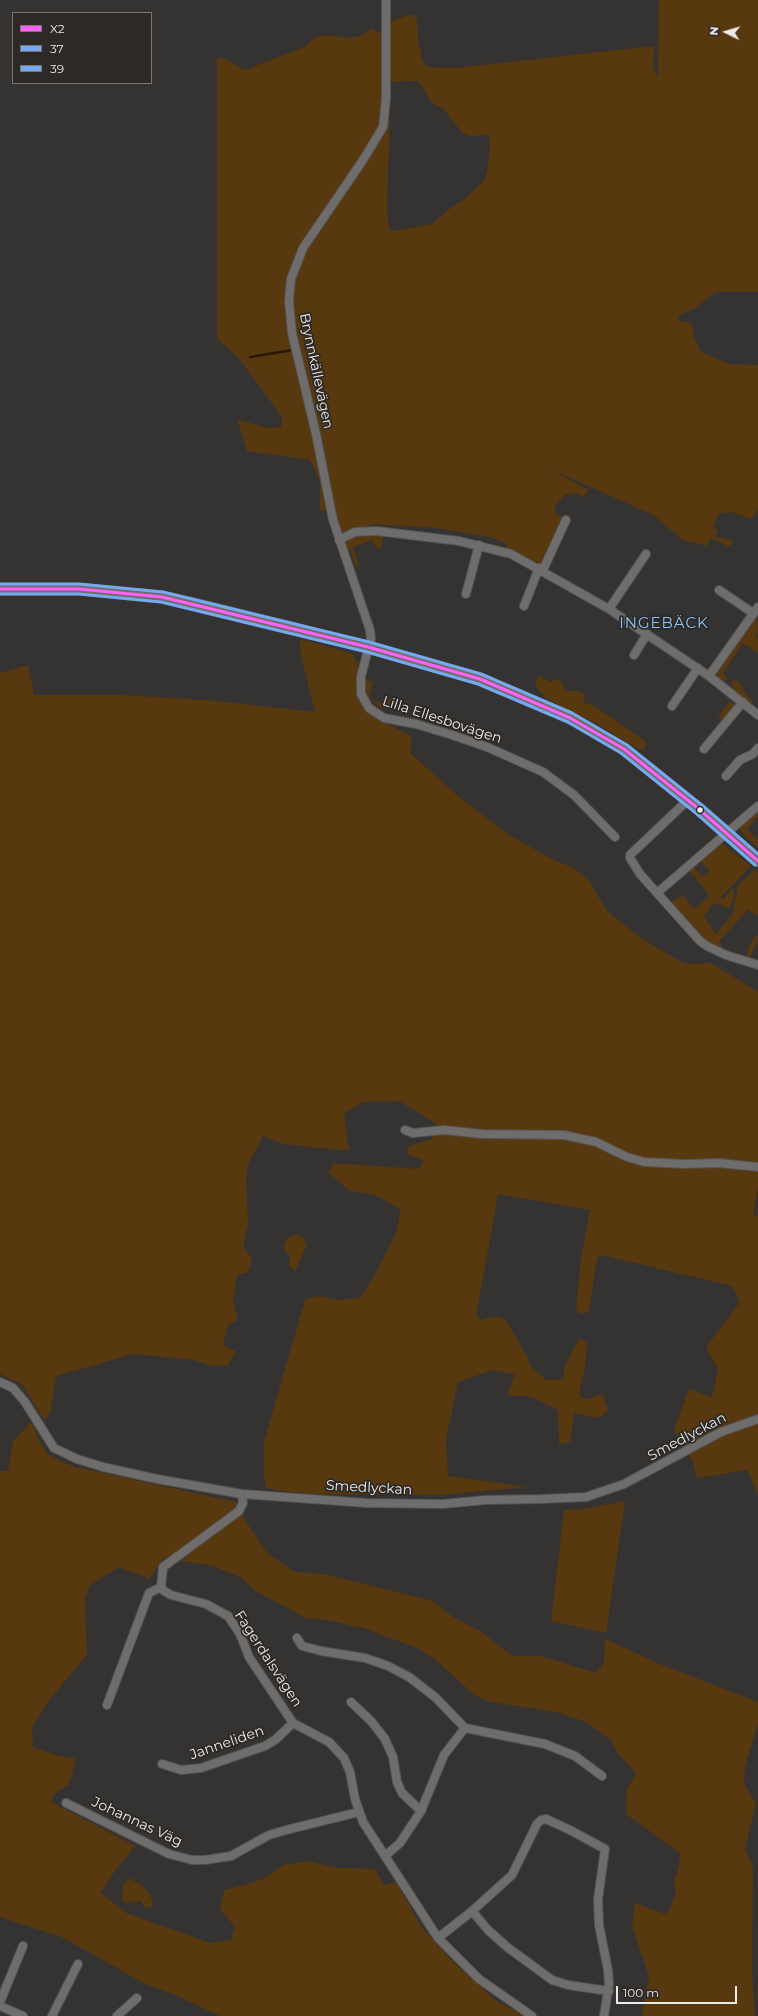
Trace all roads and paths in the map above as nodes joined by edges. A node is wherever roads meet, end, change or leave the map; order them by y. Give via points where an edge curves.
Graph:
1 (386, 0) edge
2 (566, 520) dead end
3 (339, 540) junction
4 (479, 545) junction
5 (646, 554) dead end
6 (541, 569) junction
7 (0, 589) edge
8 (719, 590) dead end
9 (466, 594) dead end
10 (524, 606) dead end
11 (609, 610) junction
12 (756, 610) edge
13 (647, 634) junction
14 (368, 647) junction
15 (634, 655) dead end
16 (698, 668) junction
17 (709, 676) junction
18 (743, 702) junction
19 (672, 706) dead end
20 (758, 715) edge
21 (758, 748) edge
22 (704, 749) dead end
23 (726, 776) dead end
24 (688, 800) junction
25 (758, 806) edge
26 (726, 833) junction
27 (615, 837) dead end
28 (758, 861) edge
29 (657, 893) junction
30 (758, 965) edge
31 (406, 1130) dead end
32 (758, 1167) edge
33 (0, 1382) edge
34 (758, 1419) edge
35 (242, 1494) junction
36 (161, 1587) junction
37 (297, 1638) dead end
38 (351, 1702) dead end
39 (107, 1705) dead end
40 (293, 1722) junction
41 (465, 1728) junction
42 (162, 1764) dead end
43 (602, 1776) dead end
44 (66, 1803) dead end
45 (359, 1812) junction
46 (421, 1812) junction
47 (385, 1856) junction
48 (472, 1911) junction
49 (438, 1938) junction
50 (23, 1946) dead end
51 (78, 1964) dead end
52 (609, 1991) junction
53 (137, 1998) dead end
54 (0, 2002) edge
55 (0, 2006) edge
56 (23, 2016) edge
57 (52, 2016) edge
58 (117, 2016) edge
59 (532, 2016) edge
60 (604, 2016) edge

1 - 3 street, Brynnkällevägen via 386,99 383,127 303,248 295,266 289,291 292,333 316,434 332,520
2 - 6 street
3 - 4 street via 355,532 377,530
3 - 14 street, Brynnkällevägen via 370,630 371,639
4 - 6 street via 511,554
4 - 9 street
5 - 11 street
6 - 10 street
6 - 11 street
7 - 14 main road via 79,589 162,597
8 - 12 street
11 - 13 street
12 - 17 street
13 - 15 street
13 - 16 street
14 - 24 main road via 480,678 570,718 624,749
14 - 27 street, Lilla Ellesbovägen via 360,685 364,700 375,713 384,718 416,724 458,737 543,772 574,795
16 - 17 street
16 - 19 street
17 - 18 street
18 - 20 street
18 - 22 street
21 - 23 street via 753,754 740,760
24 - 26 main road
24 - 29 street via 630,855 640,874
25 - 26 street
26 - 28 main road
26 - 29 street
29 - 30 street via 707,946
31 - 32 street via 413,1133 444,1130 482,1134 564,1134 596,1142 644,1162
33 - 35 street, Smedlyckan via 19,1394 48,1440 60,1451 103,1467
34 - 35 street, Smedlyckan via 711,1437 624,1484 586,1497 443,1504 367,1503
35 - 36 street via 243,1503 239,1511 163,1567
36 - 39 street via 149,1593
36 - 40 street, Fagerdalsvägen via 171,1595 206,1604 228,1616 240,1634 249,1657
37 - 41 street via 302,1646 365,1658 409,1677 435,1697
38 - 46 street via 385,1739 393,1757 397,1782 402,1793
40 - 42 street, Janneliden via 265,1746 201,1768 180,1770
40 - 45 street, Fagerdalsvägen via 330,1742 341,1753 350,1772
41 - 43 street via 545,1744 575,1756
41 - 46 street via 444,1755
44 - 45 street, Johannas Väg via 169,1854 192,1860 231,1856 269,1835
45 - 47 street, Fagerdalsvägen
46 - 47 street via 400,1843
47 - 49 street, Fagerdalsvägen
48 - 49 street
48 - 52 street via 488,1930 552,1980
48 - 52 street via 512,1875 541,1820 602,1846 605,1849 598,1899 599,1925 608,1970
49 - 59 street, Fagerdalsvägen via 479,1979
50 - 54 street
51 - 57 street
52 - 60 street
53 - 58 street
55 - 56 street

